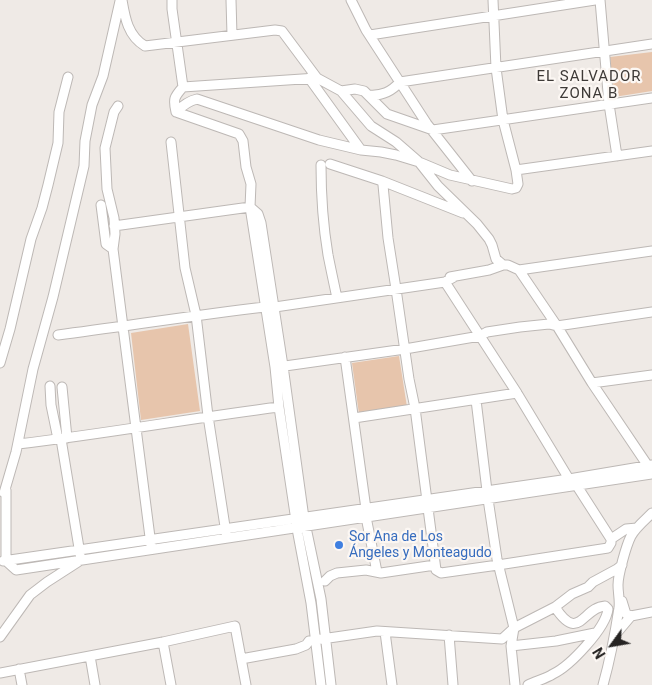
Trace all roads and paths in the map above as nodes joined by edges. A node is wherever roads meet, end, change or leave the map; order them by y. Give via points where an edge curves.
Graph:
1 (121, 0) edge
2 (172, 0) edge
3 (231, 0) edge
4 (351, 0) edge
5 (493, 0) edge
6 (595, 0) edge
7 (600, 0) edge
8 (493, 16) junction
9 (232, 34) junction
10 (370, 35) junction
11 (177, 42) junction
12 (652, 44) edge
13 (604, 51) junction
14 (496, 68) junction
15 (68, 77) dead end
16 (313, 78) junction
17 (400, 82) junction
18 (183, 87) junction
19 (341, 91) junction
20 (369, 95) junction
21 (652, 98) edge
22 (609, 104) junction
23 (118, 106) dead end
24 (176, 112) junction
25 (502, 120) junction
26 (432, 130) junction
27 (171, 142) dead end
28 (361, 150) junction
29 (652, 151) edge
30 (617, 156) junction
31 (419, 162) junction
32 (516, 170) junction
33 (382, 181) junction
34 (472, 181) junction
35 (100, 205) dead end
36 (250, 207) junction
37 (468, 215) junction
38 (179, 217) junction
39 (114, 226) junction
40 (112, 249) junction
41 (652, 252) edge
42 (503, 265) junction
43 (519, 270) junction
44 (454, 277) junction
45 (445, 282) junction
46 (396, 286) junction
47 (337, 295) junction
48 (275, 304) junction
49 (265, 307) junction
50 (652, 312) edge
51 (196, 315) junction
52 (557, 326) junction
53 (123, 327) junction
54 (58, 335) dead end
55 (480, 336) junction
56 (405, 349) junction
57 (345, 357) junction
58 (0, 363) edge
59 (279, 366) junction
60 (652, 375) edge
61 (592, 383) junction
62 (50, 386) dead end
63 (62, 387) dead end
64 (517, 393) junction
65 (476, 400) junction
66 (279, 407) junction
67 (415, 408) junction
68 (208, 416) junction
69 (354, 418) junction
70 (135, 427) junction
71 (62, 438) junction
72 (18, 444) junction
73 (651, 470) edge
74 (569, 479) junction
75 (577, 486) junction
76 (6, 490) junction
77 (487, 495) junction
78 (0, 503) edge
79 (428, 504) junction
80 (366, 513) junction
81 (652, 513) edge
82 (300, 523) junction
83 (637, 528) junction
84 (226, 534) junction
85 (611, 539) junction
86 (151, 544) junction
87 (80, 550) junction
88 (3, 561) edge
89 (80, 561) junction
90 (498, 565) junction
91 (622, 565) junction
92 (435, 566) junction
93 (376, 572) junction
94 (325, 582) dead end
95 (619, 592) junction
96 (555, 607) junction
97 (652, 612) edge
98 (631, 616) junction
99 (514, 628) junction
100 (385, 632) junction
101 (595, 633) junction
102 (449, 635) junction
103 (614, 636) junction
104 (0, 637) edge
105 (326, 638) junction
106 (315, 640) junction
107 (163, 642) junction
108 (511, 646) junction
109 (90, 656) junction
110 (241, 659) junction
111 (19, 669) junction
112 (0, 673) edge
113 (22, 685) edge
114 (95, 685) edge
115 (171, 685) edge
116 (246, 685) edge
117 (321, 685) edge
118 (331, 685) edge
119 (392, 685) edge
120 (453, 685) edge
121 (516, 685) edge
122 (528, 685) edge
123 (603, 685) edge

1 - 11 street via 128,28 138,42 145,46
1 - 72 street via 103,76 92,105 84,166 33,369
2 - 11 street
3 - 9 street
4 - 10 street
5 - 8 street
6 - 8 street
7 - 13 street
8 - 10 street
8 - 14 street
9 - 11 street
9 - 16 street via 282,31
10 - 17 street
11 - 18 street
12 - 13 street
13 - 14 street
13 - 22 street
14 - 17 street
14 - 25 street
15 - 58 street via 59,112 54,160
16 - 18 street
16 - 19 street
16 - 28 street
17 - 20 street via 389,92
17 - 26 street
18 - 24 street via 174,101
19 - 20 street via 355,89
19 - 31 street via 371,126
20 - 26 street via 387,114
21 - 22 street
22 - 25 street
22 - 30 street
23 - 39 street via 105,148 107,189
24 - 28 street via 197,99 319,140
24 - 36 street via 239,134 244,141 251,184
25 - 26 street
25 - 32 street
26 - 34 street
27 - 38 street
28 - 31 street
29 - 30 street
30 - 32 street
31 - 34 street
31 - 37 street
32 - 34 street via 516,188
33 - 37 street
33 - 46 street
33 - 47 street via 325,165 321,196 328,257
35 - 40 street via 106,244
36 - 38 street
36 - 48 street via 262,223
36 - 49 street
37 - 42 street via 489,239 496,258
38 - 39 street
38 - 51 street via 185,268
39 - 40 street
40 - 53 street
41 - 43 street
42 - 43 street
42 - 44 street
43 - 52 street
44 - 45 street
44 - 46 street
45 - 46 street
45 - 55 street
46 - 47 street
46 - 56 street
47 - 48 street
48 - 49 street
48 - 59 street
49 - 51 street
49 - 59 street
50 - 52 street
51 - 53 street
51 - 68 street
52 - 55 street via 520,327
52 - 61 street
53 - 54 street
53 - 70 street
55 - 56 street
55 - 64 street
56 - 57 street
56 - 67 street
57 - 59 street
57 - 69 street
59 - 66 street
59 - 82 street
60 - 61 street
61 - 73 street
62 - 71 street via 51,405
63 - 71 street
64 - 65 street
64 - 74 street
65 - 67 street
65 - 77 street
66 - 68 street
66 - 82 street
67 - 69 street
67 - 79 street
68 - 70 street
68 - 84 street
69 - 80 street
70 - 71 street
70 - 86 street
71 - 72 street
71 - 87 street
72 - 76 street
73 - 74 street
73 - 75 street
74 - 75 street
74 - 77 street
75 - 77 street
75 - 85 street
76 - 78 street
76 - 88 street
77 - 79 street
77 - 90 street
79 - 80 street
79 - 92 street
80 - 82 street
80 - 93 street
81 - 83 street
82 - 84 street
82 - 105 street via 320,599
82 - 106 street
83 - 85 street via 626,529
83 - 91 street via 631,536
84 - 86 street
85 - 90 street via 608,548
86 - 87 street
86 - 89 street
87 - 88 street
87 - 89 street
88 - 89 street via 16,570
89 - 104 street via 30,595
90 - 92 street via 440,572
90 - 99 street
91 - 95 street
91 - 96 street
92 - 93 street
93 - 94 street via 337,573
95 - 98 street via 626,614
95 - 103 street
96 - 99 street
96 - 101 street via 562,618 576,623 605,606 607,615
97 - 98 street
98 - 103 street
99 - 102 street via 502,639
99 - 108 street
100 - 102 street
100 - 105 street
100 - 119 street
101 - 108 street
101 - 122 street via 585,648 563,668
102 - 120 street
103 - 123 street
105 - 106 street
105 - 118 street
106 - 110 street via 296,649
106 - 117 street
107 - 109 street
107 - 110 street via 235,626
107 - 115 street
108 - 121 street
109 - 111 street
109 - 114 street
110 - 116 street
111 - 112 street
111 - 113 street

